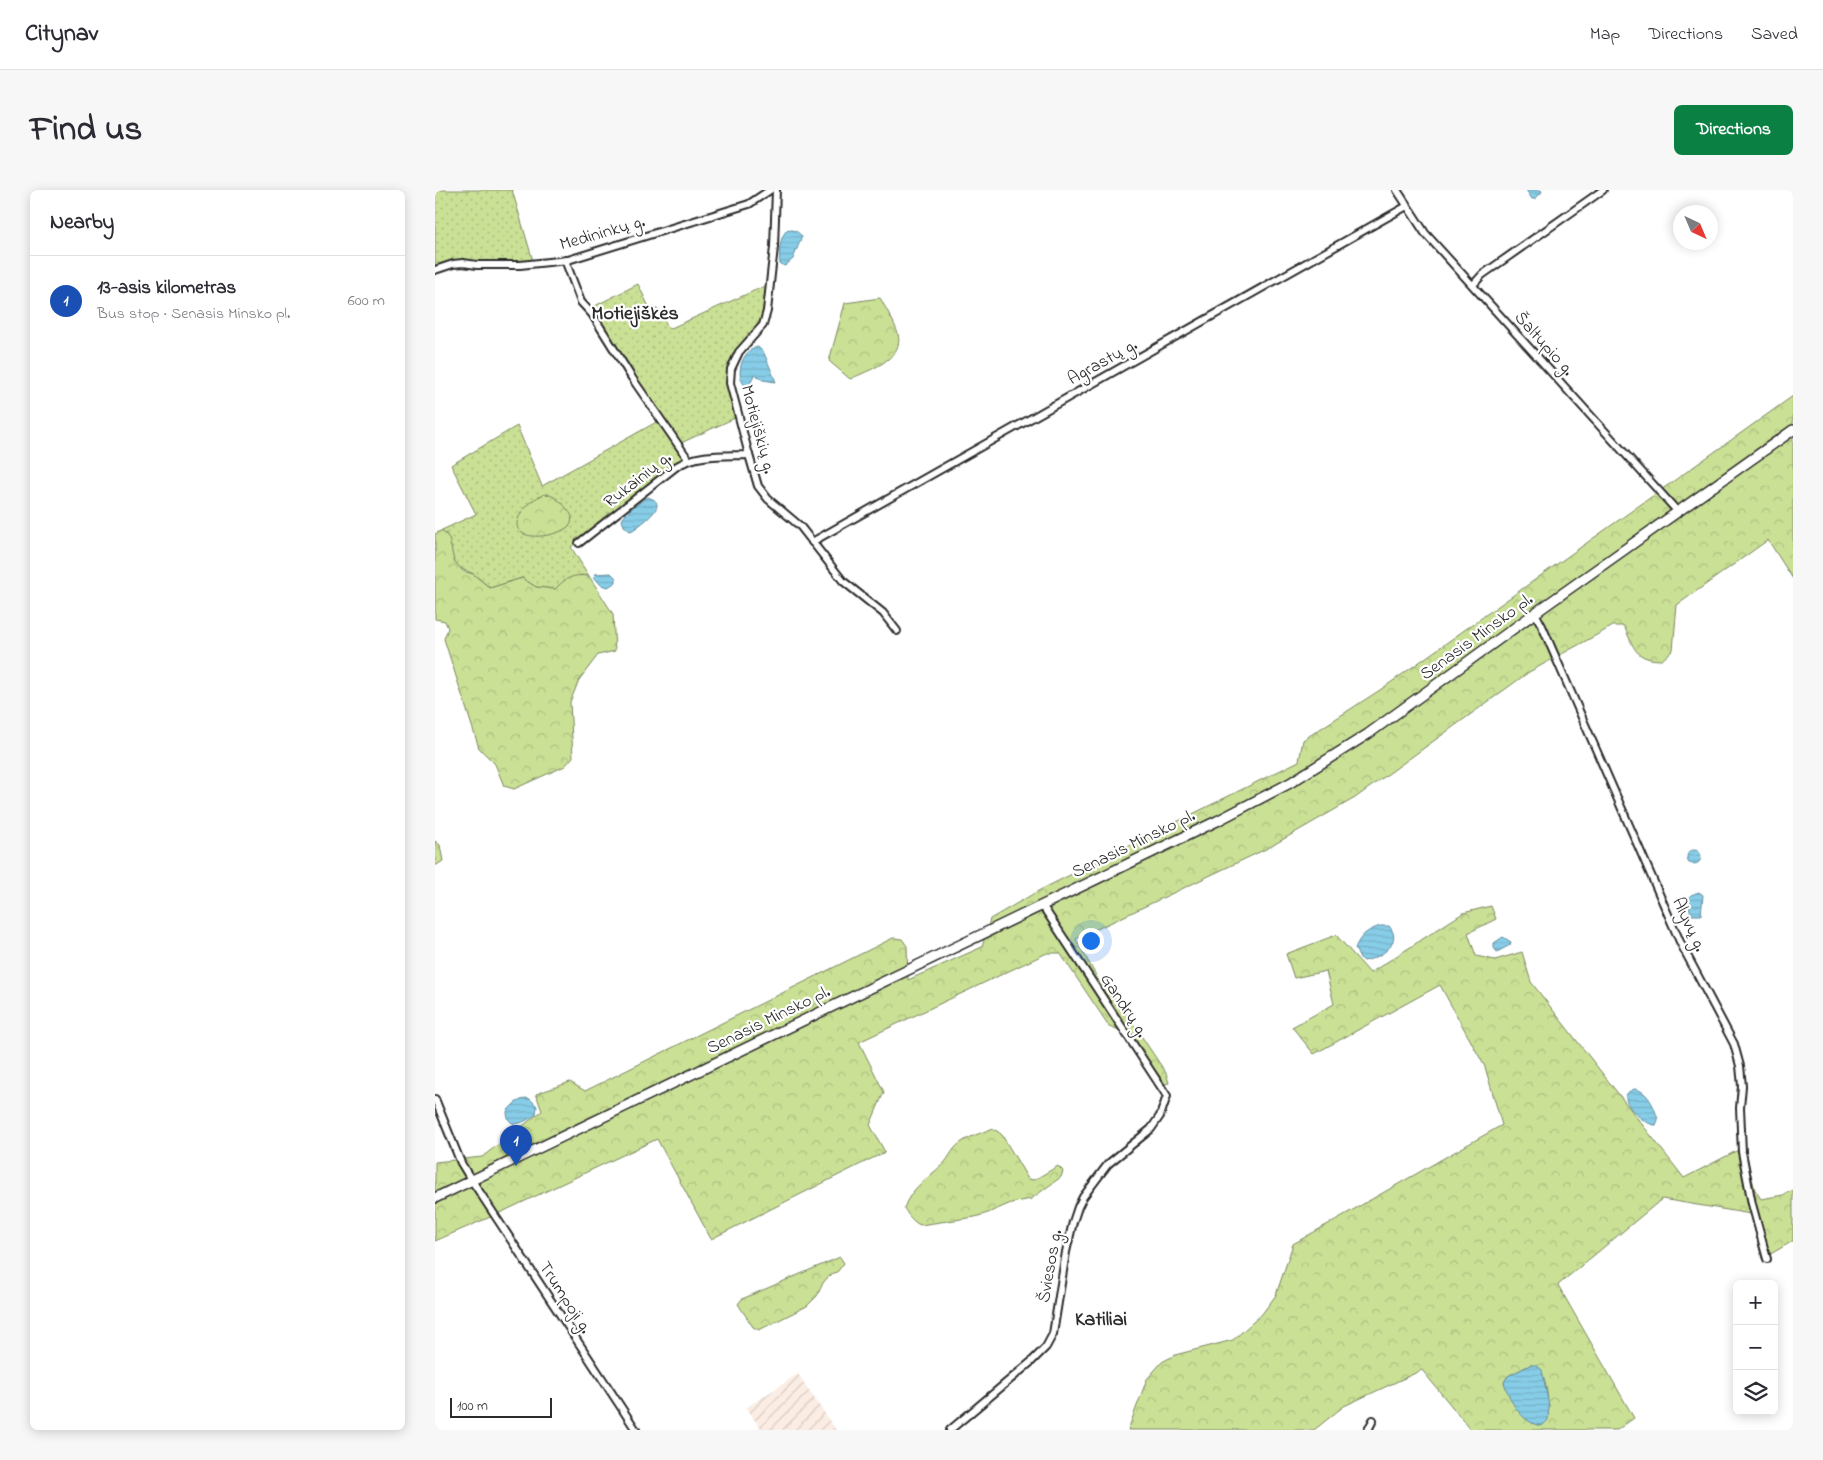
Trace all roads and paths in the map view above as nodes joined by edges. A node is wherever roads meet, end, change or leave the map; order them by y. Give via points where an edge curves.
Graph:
1 (770, 190) edge
2 (776, 190) edge
3 (1397, 190) edge
4 (1603, 190) edge
5 (1407, 206) junction
6 (565, 260) junction
7 (435, 270) edge
8 (1473, 285) junction
9 (1793, 430) edge
10 (749, 455) junction
11 (688, 459) junction
12 (1678, 512) junction
13 (812, 542) junction
14 (579, 543) dead end
15 (1535, 613) junction
16 (897, 631) dead end
17 (1042, 905) junction
18 (1167, 1096) joint
19 (435, 1099) edge
20 (472, 1180) junction
21 (435, 1198) edge
22 (1767, 1259) dead end
23 (1373, 1420) dead end
24 (636, 1430) edge
25 (950, 1430) edge
26 (1368, 1430) edge

1 - 6 street, Medininkų g. via 749,204
2 - 10 street, Motiejiškių g. via 767,310 763,325 739,352 731,369 730,382
3 - 5 street, Šaltupio g.
4 - 8 street via 1482,275
5 - 8 street, Šaltupio g. via 1425,233
5 - 13 street, Agrastų g.
6 - 7 street, Medininkų g. via 453,264
6 - 11 street via 581,302 593,314
8 - 12 street, Šaltupio g.
9 - 12 main road, Senasis Minsko pl.
10 - 11 street, Rukainių g.
10 - 13 street, Motiejiškių g. via 758,486
11 - 14 street, Rukainių g.
12 - 15 main road, Senasis Minsko pl.
13 - 16 street, Motiejiškių g. via 843,580 883,612
15 - 17 main road, Senasis Minsko pl. via 1369,734 1290,783 1217,822
15 - 22 street, Alyvų g. via 1681,944 1734,1044 1742,1086 1742,1152 1751,1204
17 - 18 street, Gandrų g.
17 - 20 main road, Senasis Minsko pl.
18 - 25 street, Šviesos g. via 1151,1129 1108,1164 1078,1207 1066,1252 1053,1334 1046,1347
19 - 20 street, Trumpoji g. via 461,1163
20 - 21 main road, Senasis Minsko pl.
20 - 24 street, Trumpoji g.
23 - 26 street

